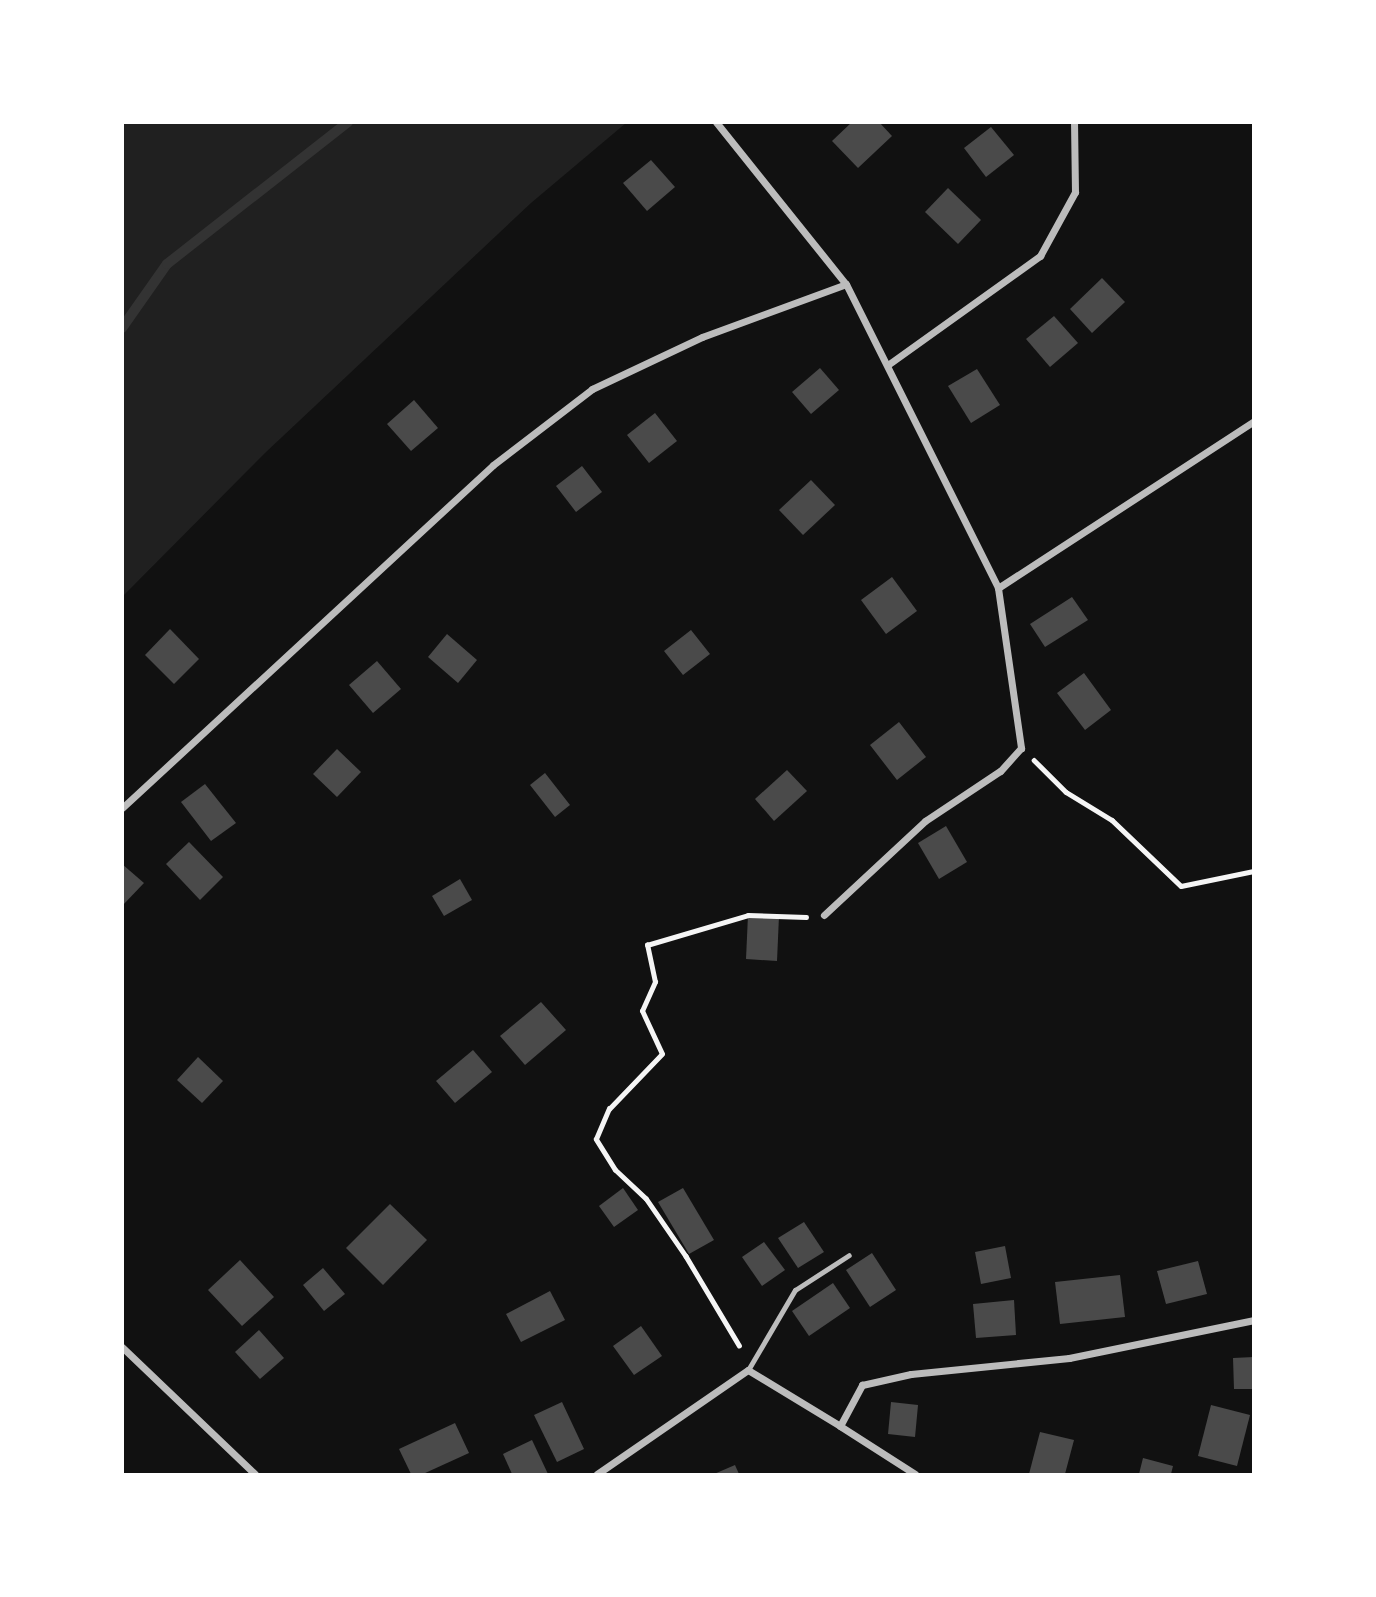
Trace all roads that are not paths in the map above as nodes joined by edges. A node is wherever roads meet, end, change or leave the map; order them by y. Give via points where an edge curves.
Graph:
1 (716, 122) edge
2 (1074, 122) edge
3 (846, 284) junction
4 (888, 364) junction
5 (1254, 421) edge
6 (998, 588) junction
7 (122, 808) edge
8 (824, 915) road end
9 (849, 1255) dead end
10 (1254, 1320) edge
11 (122, 1346) edge
12 (748, 1370) junction
13 (840, 1426) junction
14 (255, 1475) edge
15 (597, 1475) edge
16 (915, 1475) edge

1 - 3 street
2 - 4 street via 1075,192 1040,256
3 - 4 street
3 - 7 street via 702,337 592,389 493,465
4 - 6 street
5 - 6 street
6 - 8 street via 1021,748 1000,771 925,821
9 - 12 lane via 795,1290
10 - 13 street via 1069,1357 911,1374 862,1385
11 - 14 street
12 - 13 street
12 - 15 street
13 - 16 street

